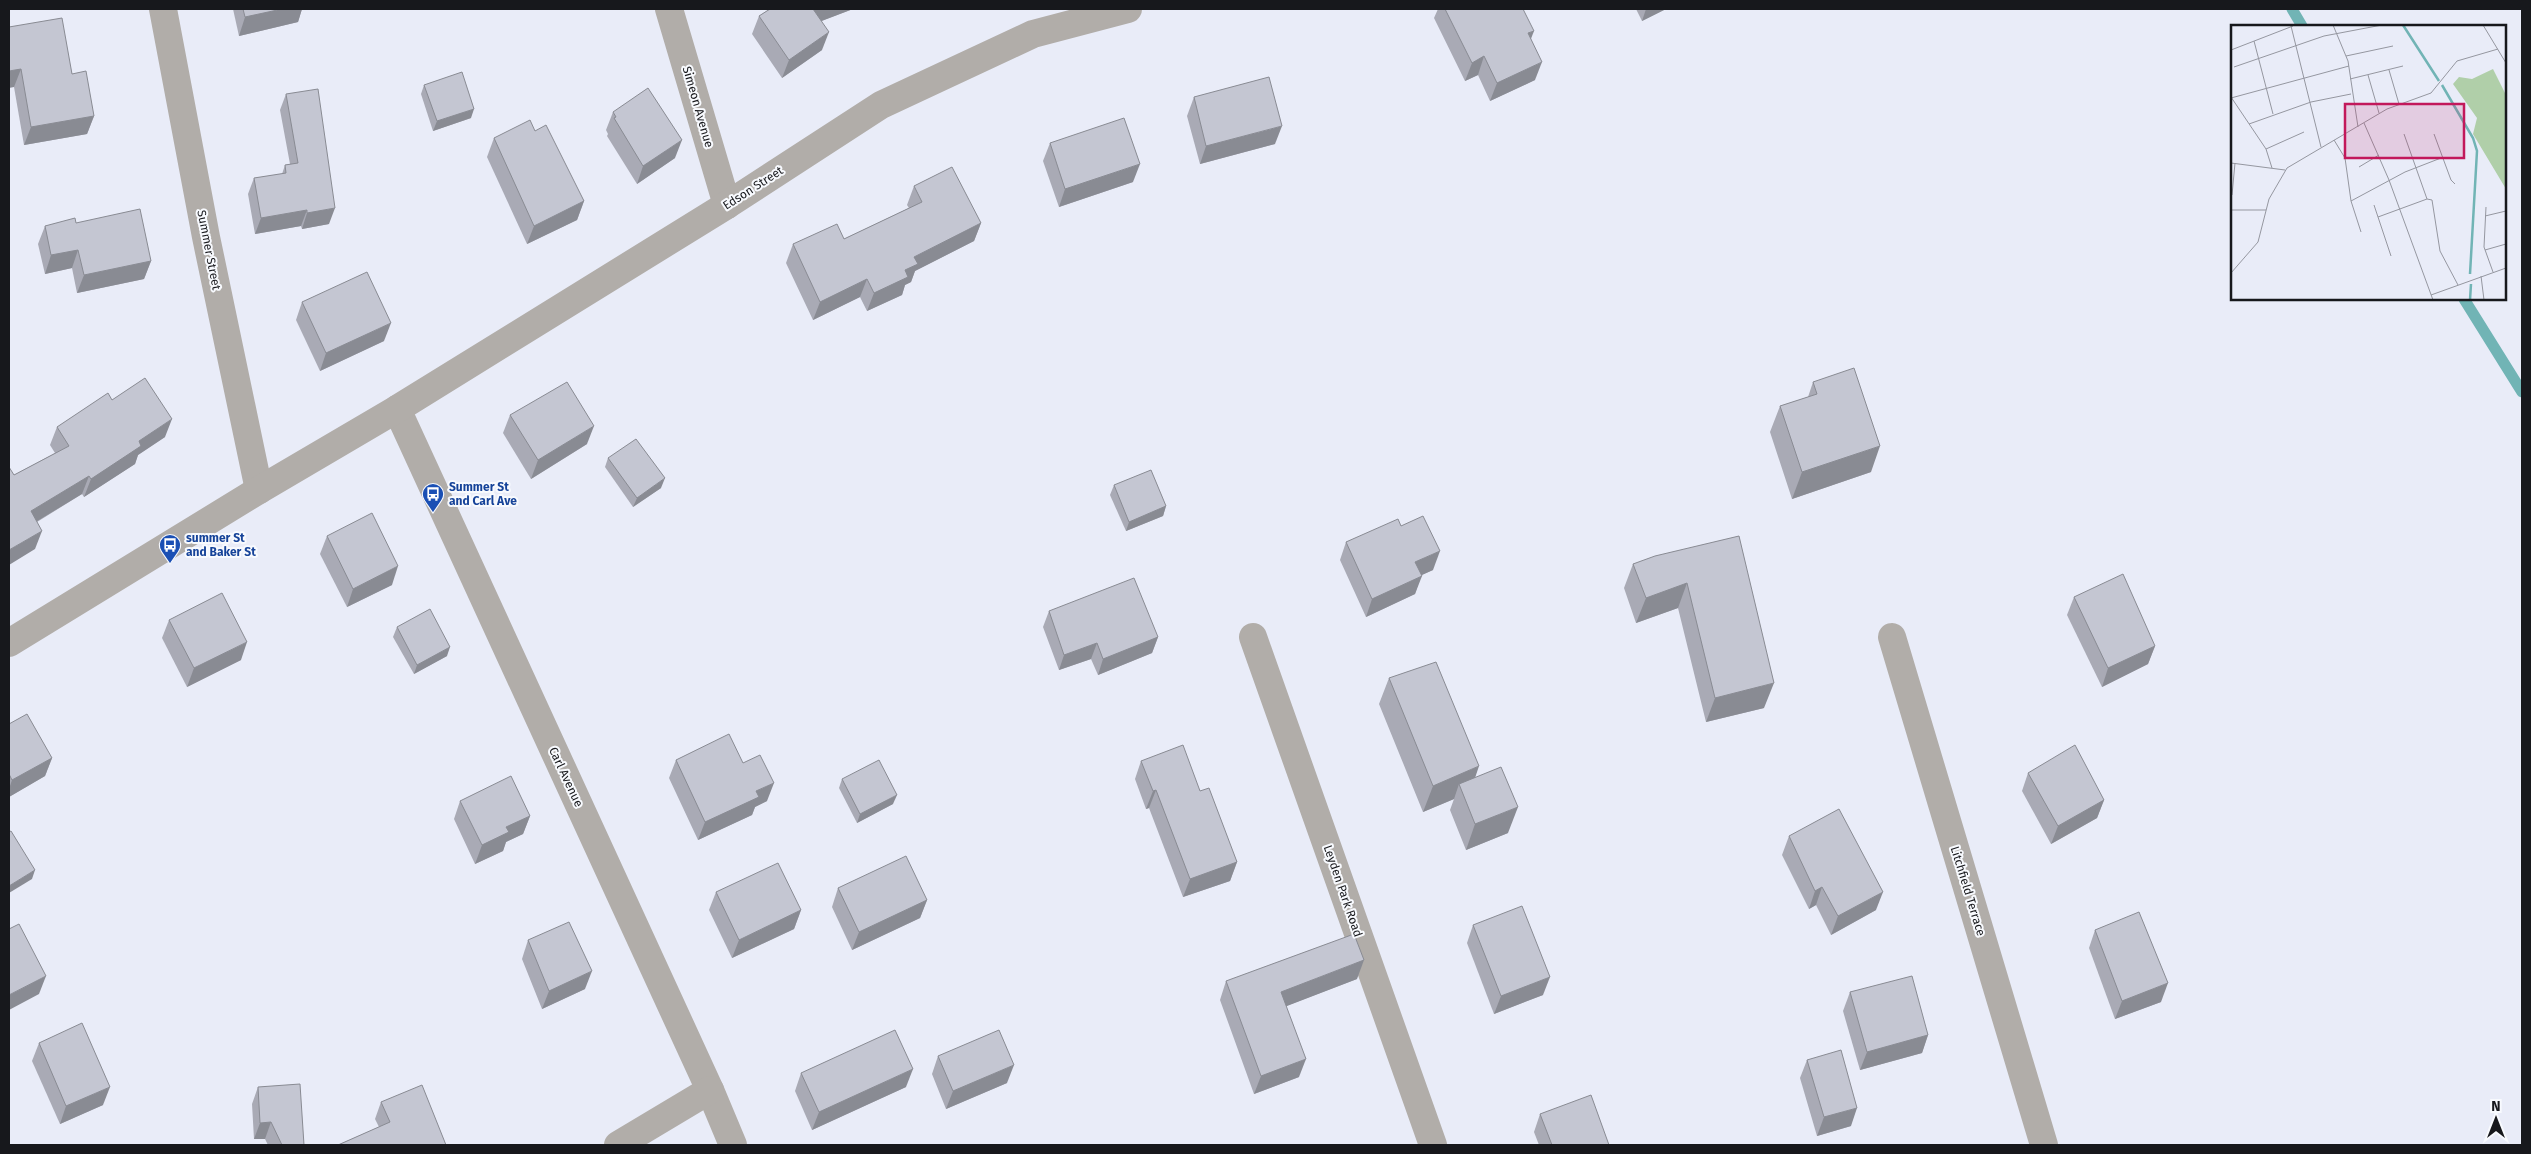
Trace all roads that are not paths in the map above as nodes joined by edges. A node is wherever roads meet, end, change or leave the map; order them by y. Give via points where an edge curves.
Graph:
1 (163, 9) edge
2 (669, 9) edge
3 (1128, 9) edge
4 (727, 205) junction
5 (397, 409) junction
6 (259, 490) junction
7 (1253, 637) dead end
8 (1892, 637) dead end
9 (9, 643) edge
10 (710, 1090) junction
11 (618, 1145) edge
12 (732, 1145) edge
13 (1433, 1145) edge
14 (2044, 1145) edge

1 - 6 street, Summer Street
2 - 4 street, Simeon Avenue
3 - 4 street, Edson Street via 1032,34 881,105
4 - 5 street, Edson Street
5 - 6 street
5 - 10 street, Carl Avenue
6 - 9 street
7 - 13 street, Leyden Park Road
8 - 14 street, Litchfield Terrace
10 - 11 street
10 - 12 street, Carl Avenue

